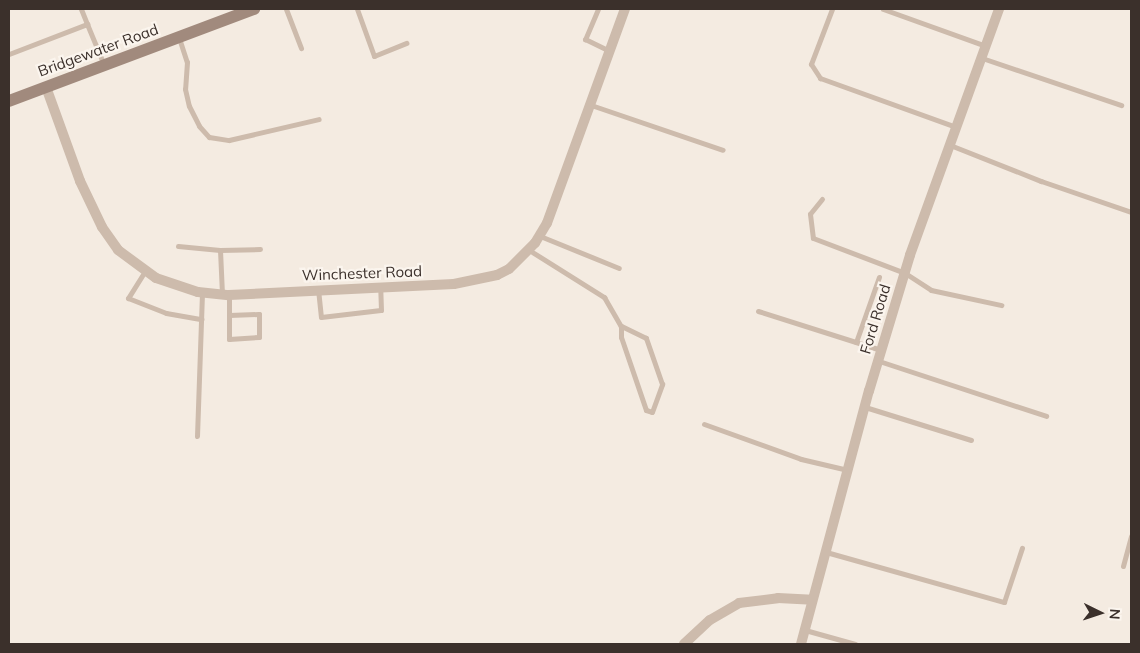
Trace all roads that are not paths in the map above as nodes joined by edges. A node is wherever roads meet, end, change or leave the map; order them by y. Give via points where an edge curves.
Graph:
1 (80, 9) edge
2 (254, 9) edge
3 (286, 9) edge
4 (357, 9) edge
5 (598, 9) edge
6 (625, 9) edge
7 (832, 9) edge
8 (883, 9) edge
9 (999, 9) edge
10 (87, 24) junction
11 (178, 37) junction
12 (407, 43) dead end
13 (986, 46) junction
14 (301, 48) dead end
15 (610, 51) junction
16 (9, 54) edge
17 (982, 58) junction
18 (104, 66) junction
19 (46, 86) junction
20 (9, 101) edge
21 (591, 105) junction
22 (1121, 105) dead end
23 (319, 119) dead end
24 (956, 127) junction
25 (949, 144) junction
26 (723, 150) dead end
27 (822, 198) dead end
28 (1131, 212) edge
29 (539, 236) junction
30 (178, 246) dead end
31 (260, 249) dead end
32 (220, 250) junction
33 (529, 250) junction
34 (619, 268) dead end
35 (145, 271) junction
36 (905, 273) junction
37 (879, 277) dead end
38 (380, 286) junction
39 (318, 289) junction
40 (202, 292) junction
41 (226, 295) junction
42 (1001, 305) dead end
43 (758, 311) dead end
44 (229, 315) junction
45 (202, 319) junction
46 (621, 326) junction
47 (856, 342) junction
48 (880, 355) junction
49 (865, 407) junction
50 (1046, 416) dead end
51 (704, 424) dead end
52 (197, 436) dead end
53 (971, 440) dead end
54 (848, 470) junction
55 (1131, 536) edge
56 (1022, 548) dead end
57 (826, 552) junction
58 (1124, 566) dead end
59 (812, 600) junction
60 (804, 630) junction
61 (684, 644) edge
62 (801, 644) edge
63 (856, 644) edge

1 - 10 lane
2 - 11 main road, Bridgewater Road
3 - 14 lane
4 - 12 lane via 374,56
5 - 15 lane via 585,39
6 - 15 street, Winchester Road
7 - 24 lane via 811,64 820,78
8 - 13 lane
9 - 13 street, Ford Road
10 - 16 lane
10 - 18 lane
11 - 18 main road, Bridgewater Road
11 - 23 lane via 187,62 185,89 189,106 209,137 229,140
13 - 17 street, Ford Road
15 - 21 street, Winchester Road
17 - 22 lane
17 - 24 street, Ford Road
18 - 19 main road, Bridgewater Road
19 - 20 main road, Bridgewater Road
19 - 35 street, Winchester Road via 80,181 102,227 118,250
21 - 26 lane
21 - 29 street, Winchester Road
24 - 25 street, Ford Road
25 - 28 lane
25 - 36 street, Ford Road
27 - 36 lane via 810,214 814,238
29 - 33 street, Winchester Road
29 - 34 lane
30 - 32 lane
31 - 32 lane
32 - 41 lane
33 - 38 street, Winchester Road via 509,269 483,279 454,284
33 - 46 lane via 604,297
35 - 40 street, Winchester Road via 175,286
35 - 45 lane via 128,298 166,313
36 - 42 lane via 931,290
36 - 48 street, Ford Road
37 - 47 lane
38 - 39 street, Winchester Road
38 - 39 lane via 380,310 321,317
39 - 41 street, Winchester Road
40 - 41 street, Winchester Road
40 - 45 lane
41 - 44 lane
43 - 47 lane
44 - 44 lane via 229,339 259,337 259,314
45 - 52 lane
46 - 46 lane via 621,338 646,410 652,412 662,384 646,338
47 - 48 lane
48 - 49 street, Ford Road
48 - 50 lane
49 - 53 lane
49 - 54 street, Ford Road
51 - 54 lane via 801,458
54 - 57 street, Ford Road
55 - 58 lane
56 - 57 lane via 1004,602
57 - 59 street, Ford Road
59 - 60 street, Ford Road
59 - 61 street via 778,598 739,603 710,620
60 - 62 street, Ford Road
60 - 63 lane

